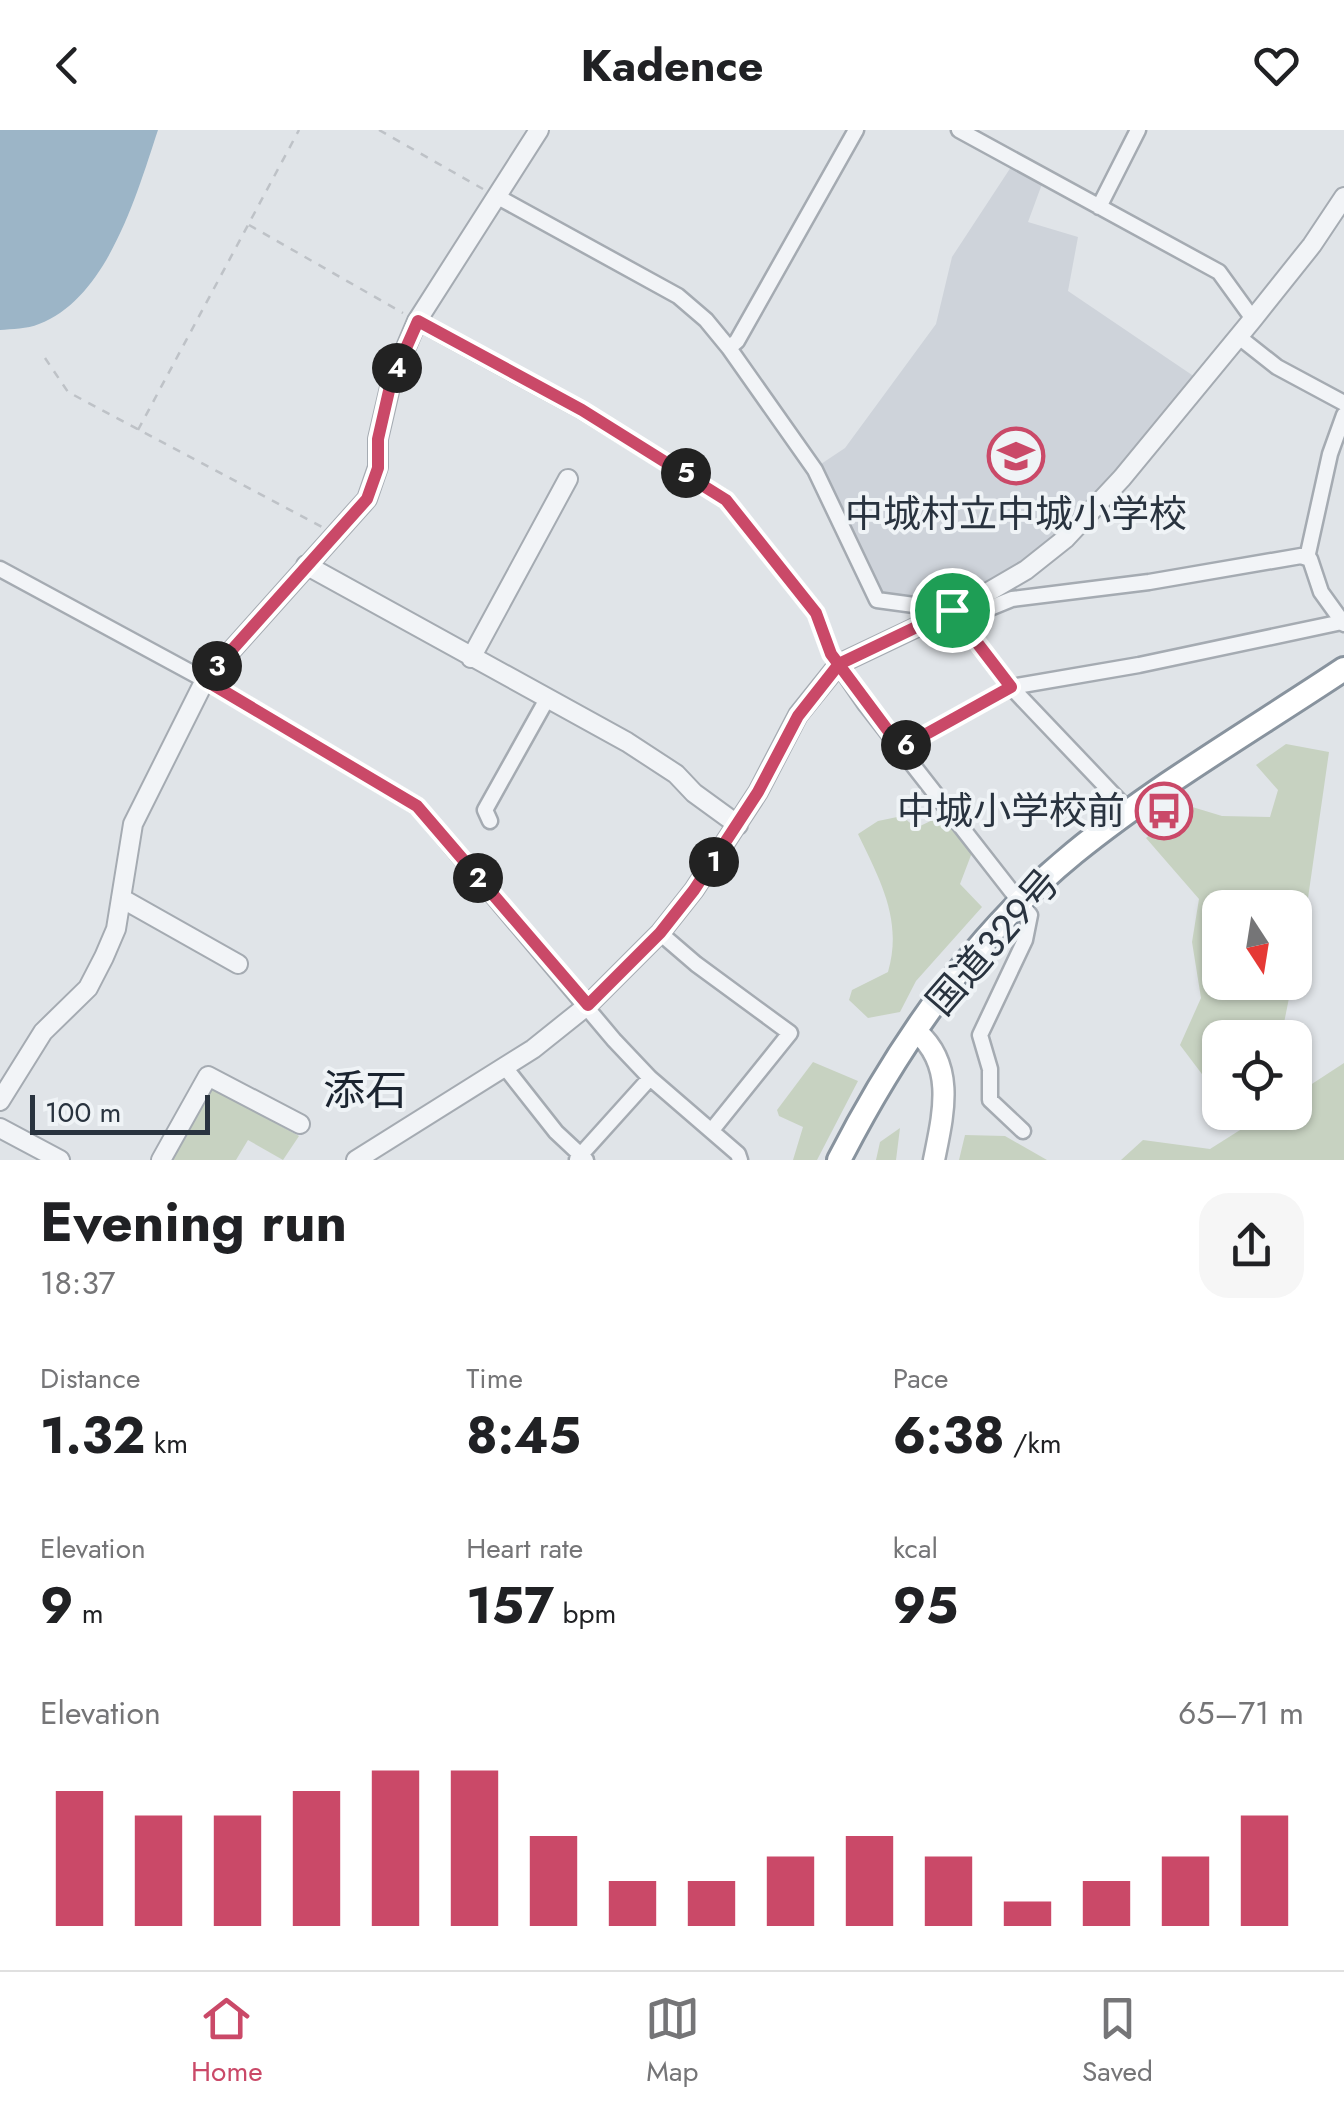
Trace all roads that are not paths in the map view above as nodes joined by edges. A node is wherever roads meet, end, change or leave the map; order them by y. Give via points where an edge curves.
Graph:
1 (539, 130) edge
2 (856, 130) edge
3 (959, 130) edge
4 (1138, 130) edge
5 (1344, 197) edge
6 (498, 198) junction
7 (1099, 207) junction
8 (1253, 320) junction
9 (418, 321) junction
10 (1238, 337) junction
11 (729, 348) junction
12 (1344, 402) edge
13 (1344, 415) edge
14 (568, 479) dead end
15 (1307, 558) junction
16 (306, 565) junction
17 (0, 569) edge
18 (978, 598) junction
19 (952, 610) junction
20 (1343, 622) edge
21 (471, 658) junction
22 (839, 664) junction
23 (1344, 669) edge
24 (205, 680) junction
25 (1011, 687) junction
26 (547, 699) junction
27 (901, 748) junction
28 (1129, 811) junction
29 (490, 821) dead end
30 (738, 825) junction
31 (121, 898) junction
32 (1021, 902) junction
33 (660, 933) junction
34 (238, 964) dead end
35 (588, 1005) junction
36 (917, 1032) junction
37 (504, 1066) junction
38 (650, 1078) junction
39 (0, 1101) edge
40 (300, 1124) dead end
41 (0, 1128) edge
42 (712, 1130) junction
43 (1023, 1131) dead end
44 (369, 1157) edge
45 (581, 1159) edge
46 (60, 1160) edge
47 (161, 1160) edge
48 (740, 1160) edge
49 (840, 1160) edge
50 (934, 1160) edge

1 - 6 street
2 - 11 street
3 - 7 street
4 - 7 street
5 - 8 street
6 - 9 street
6 - 11 street via 678,296
7 - 8 street via 1219,272
8 - 10 street
9 - 16 street via 391,382 367,499
9 - 22 street via 582,410 726,500 816,613
10 - 12 street via 1277,367
10 - 18 street via 1066,539
11 - 19 street via 815,470 877,600
13 - 15 street
14 - 21 street
15 - 18 street via 1012,599 990,608
15 - 20 street
16 - 21 street
16 - 24 street
17 - 24 street
18 - 19 street
19 - 22 street
19 - 25 street
20 - 25 street
21 - 26 street
22 - 27 street
22 - 30 street via 798,716
23 - 28 highway, 国道329号
24 - 31 street via 133,824
24 - 35 street via 417,806
25 - 27 street
25 - 28 street
26 - 29 street via 484,810
26 - 30 street via 676,774
27 - 32 street
28 - 32 highway, 国道329号
30 - 33 street
31 - 34 street
31 - 39 street via 116,929 88,988 44,1032
32 - 36 highway, 国道329号 via 954,977
32 - 43 street via 1030,915 1025,940 980,1036 990,1100
33 - 35 street
33 - 42 street via 790,1033
35 - 37 street
35 - 38 street
36 - 49 highway, 国道329号
36 - 50 main road via 944,1077
37 - 44 street
37 - 45 street
38 - 42 street
38 - 45 street
40 - 47 street via 208,1076
41 - 46 street
42 - 48 street

